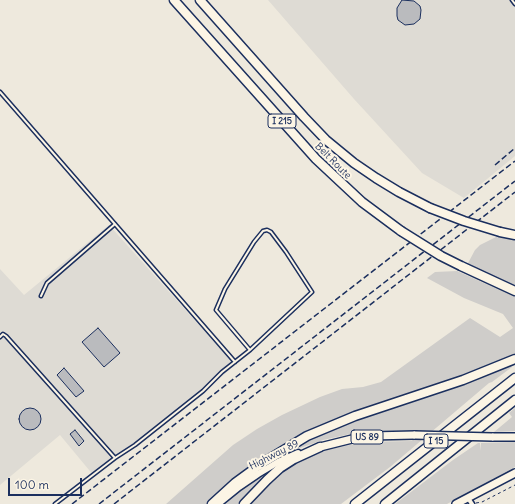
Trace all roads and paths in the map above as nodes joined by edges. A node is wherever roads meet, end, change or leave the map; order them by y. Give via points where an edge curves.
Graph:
1 (174, 0) edge
2 (200, 0) edge
3 (512, 0) edge
4 (515, 4) edge
5 (0, 92) edge
6 (115, 224) junction
7 (515, 236) edge
8 (515, 291) edge
9 (41, 296) dead end
10 (0, 337) edge
11 (250, 350) junction
12 (515, 359) edge
13 (235, 362) junction
14 (515, 378) edge
15 (515, 400) edge
16 (515, 437) edge
17 (320, 447) junction
18 (115, 458) junction
19 (515, 473) edge
20 (515, 485) edge
21 (472, 501) edge
22 (55, 504) edge
23 (212, 504) edge
24 (218, 504) edge
25 (244, 504) edge
26 (355, 504) edge
27 (385, 504) edge
28 (456, 504) edge

1 - 8 highway, Belt Route / I 215, bridge via 320,162 362,202 430,249
2 - 7 highway, Belt Route / I 215, bridge via 304,117 326,140 354,163 399,192 430,208
3 - 4 lane
5 - 6 lane
6 - 9 lane via 47,283
6 - 13 lane
10 - 18 lane via 3,334 6,336
11 - 11 lane via 216,310 225,289 254,242 267,230 286,252 312,292
11 - 13 lane
12 - 23 highway via 463,380 354,416 313,434 261,464
13 - 18 lane via 197,396
14 - 26 highway, I 15
15 - 27 highway, I 15
16 - 17 main road, Highway 89 / US 89, bridge via 370,436
17 - 24 main road, Highway 89 / US 89 via 297,454 268,468 238,487
17 - 25 highway via 280,468
18 - 22 lane
19 - 21 main road
20 - 21 path via 482,502
21 - 28 main road

